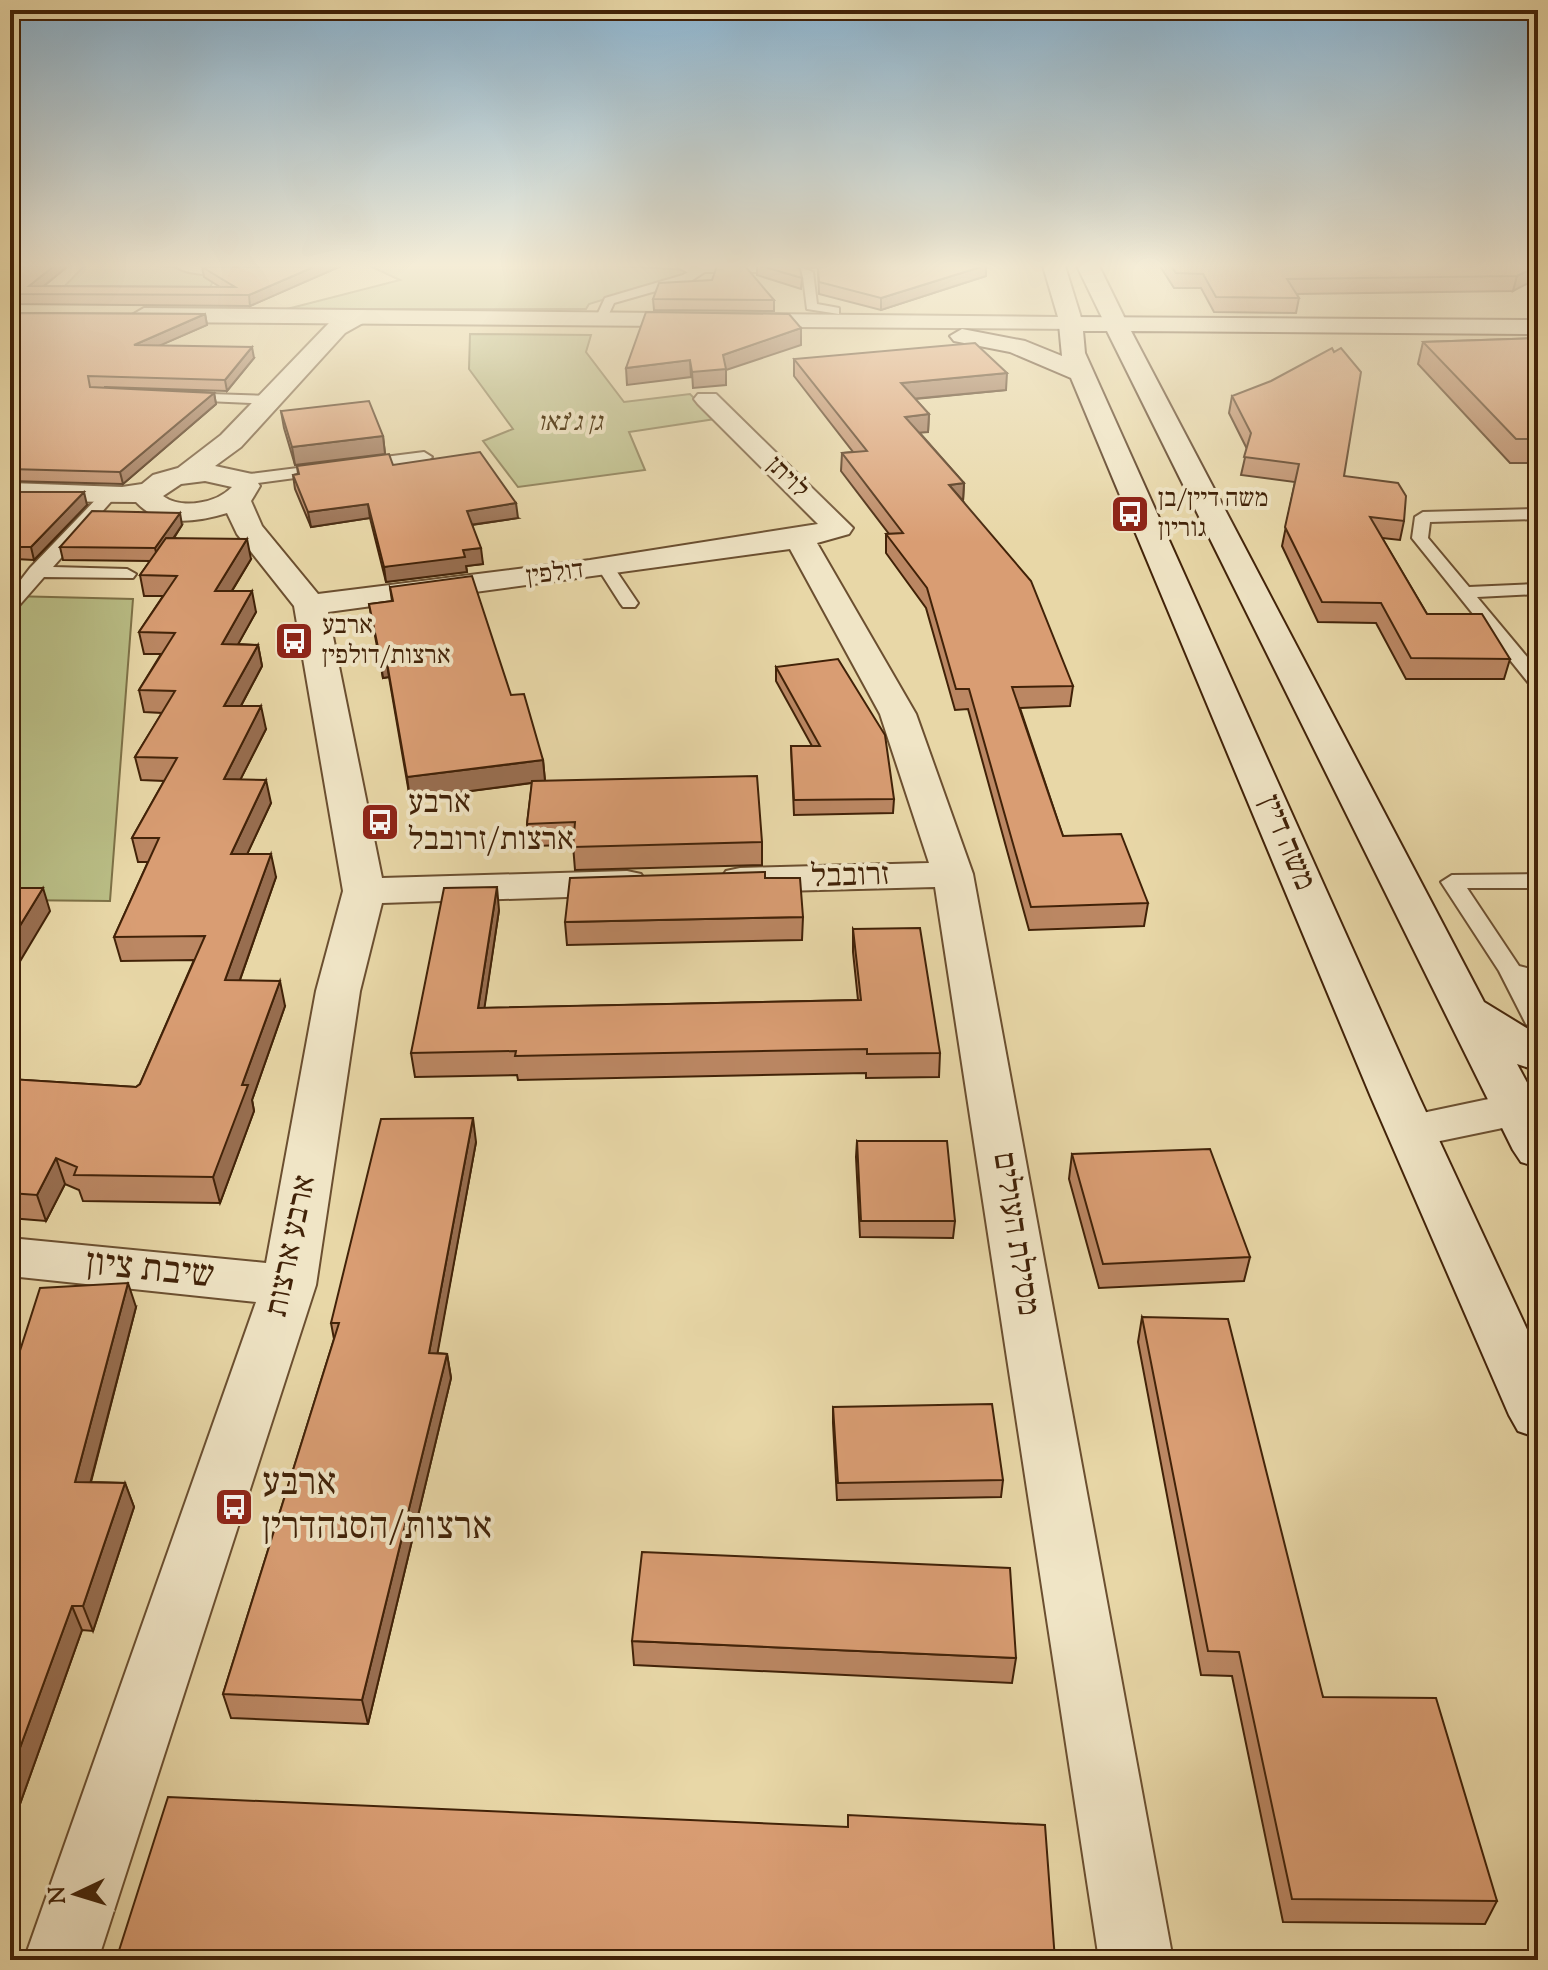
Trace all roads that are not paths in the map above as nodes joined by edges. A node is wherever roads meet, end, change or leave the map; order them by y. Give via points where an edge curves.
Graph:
1 (317, 358) edge
2 (1080, 358) edge
3 (1132, 358) edge
4 (1148, 358) edge
5 (1139, 373) junction
6 (177, 396) edge
7 (707, 399) edge
8 (271, 400) junction
9 (231, 441) junction
10 (424, 457) edge
11 (188, 474) junction
12 (150, 491) junction
13 (10, 492) edge
14 (237, 495) junction
15 (108, 496) junction
16 (1538, 514) edge
17 (799, 539) junction
18 (605, 567) junction
19 (36, 572) junction
20 (127, 574) dead end
21 (1538, 589) edge
22 (1464, 592) junction
23 (629, 603) dead end
24 (10, 605) edge
25 (310, 605) junction
26 (1538, 682) edge
27 (953, 874) junction
28 (1538, 881) edge
29 (364, 891) junction
30 (1511, 971) junction
31 (1538, 979) edge
32 (1464, 1008) junction
33 (1538, 1024) edge
34 (1538, 1056) edge
35 (1411, 1131) junction
36 (1533, 1132) edge
37 (10, 1257) edge
38 (289, 1285) junction
39 (1538, 1415) edge
40 (61, 1960) edge
41 (1136, 1960) edge

1 - 8 street
2 - 35 street, משה דיין
3 - 5 street
4 - 5 street
5 - 32 street
6 - 8 lane
7 - 17 street, לויתן via 838,528
8 - 9 street
9 - 11 street
9 - 14 street
10 - 14 lane
11 - 12 street
11 - 14 street
12 - 14 street via 152,504 199,510
12 - 15 street
13 - 15 street
14 - 25 street, ארבע ארצות
15 - 19 lane
16 - 22 lane via 1423,517 1420,538
17 - 18 street, דולפין
17 - 27 street, מסילת העולים via 898,714
18 - 23 lane
18 - 25 street, דולפין
19 - 20 lane
19 - 24 lane
21 - 22 lane
22 - 26 lane
25 - 29 street, ארבע ארצות
27 - 29 street, זרובבל
27 - 41 street, מסילת העולים
28 - 30 lane via 1452,882
29 - 38 street, ארבע ארצות via 338,991
30 - 31 lane
30 - 33 lane
32 - 34 street
32 - 36 street
35 - 36 street
35 - 39 street, משה דיין
37 - 38 street, שיבת ציון
38 - 40 street, ארבע ארצות

